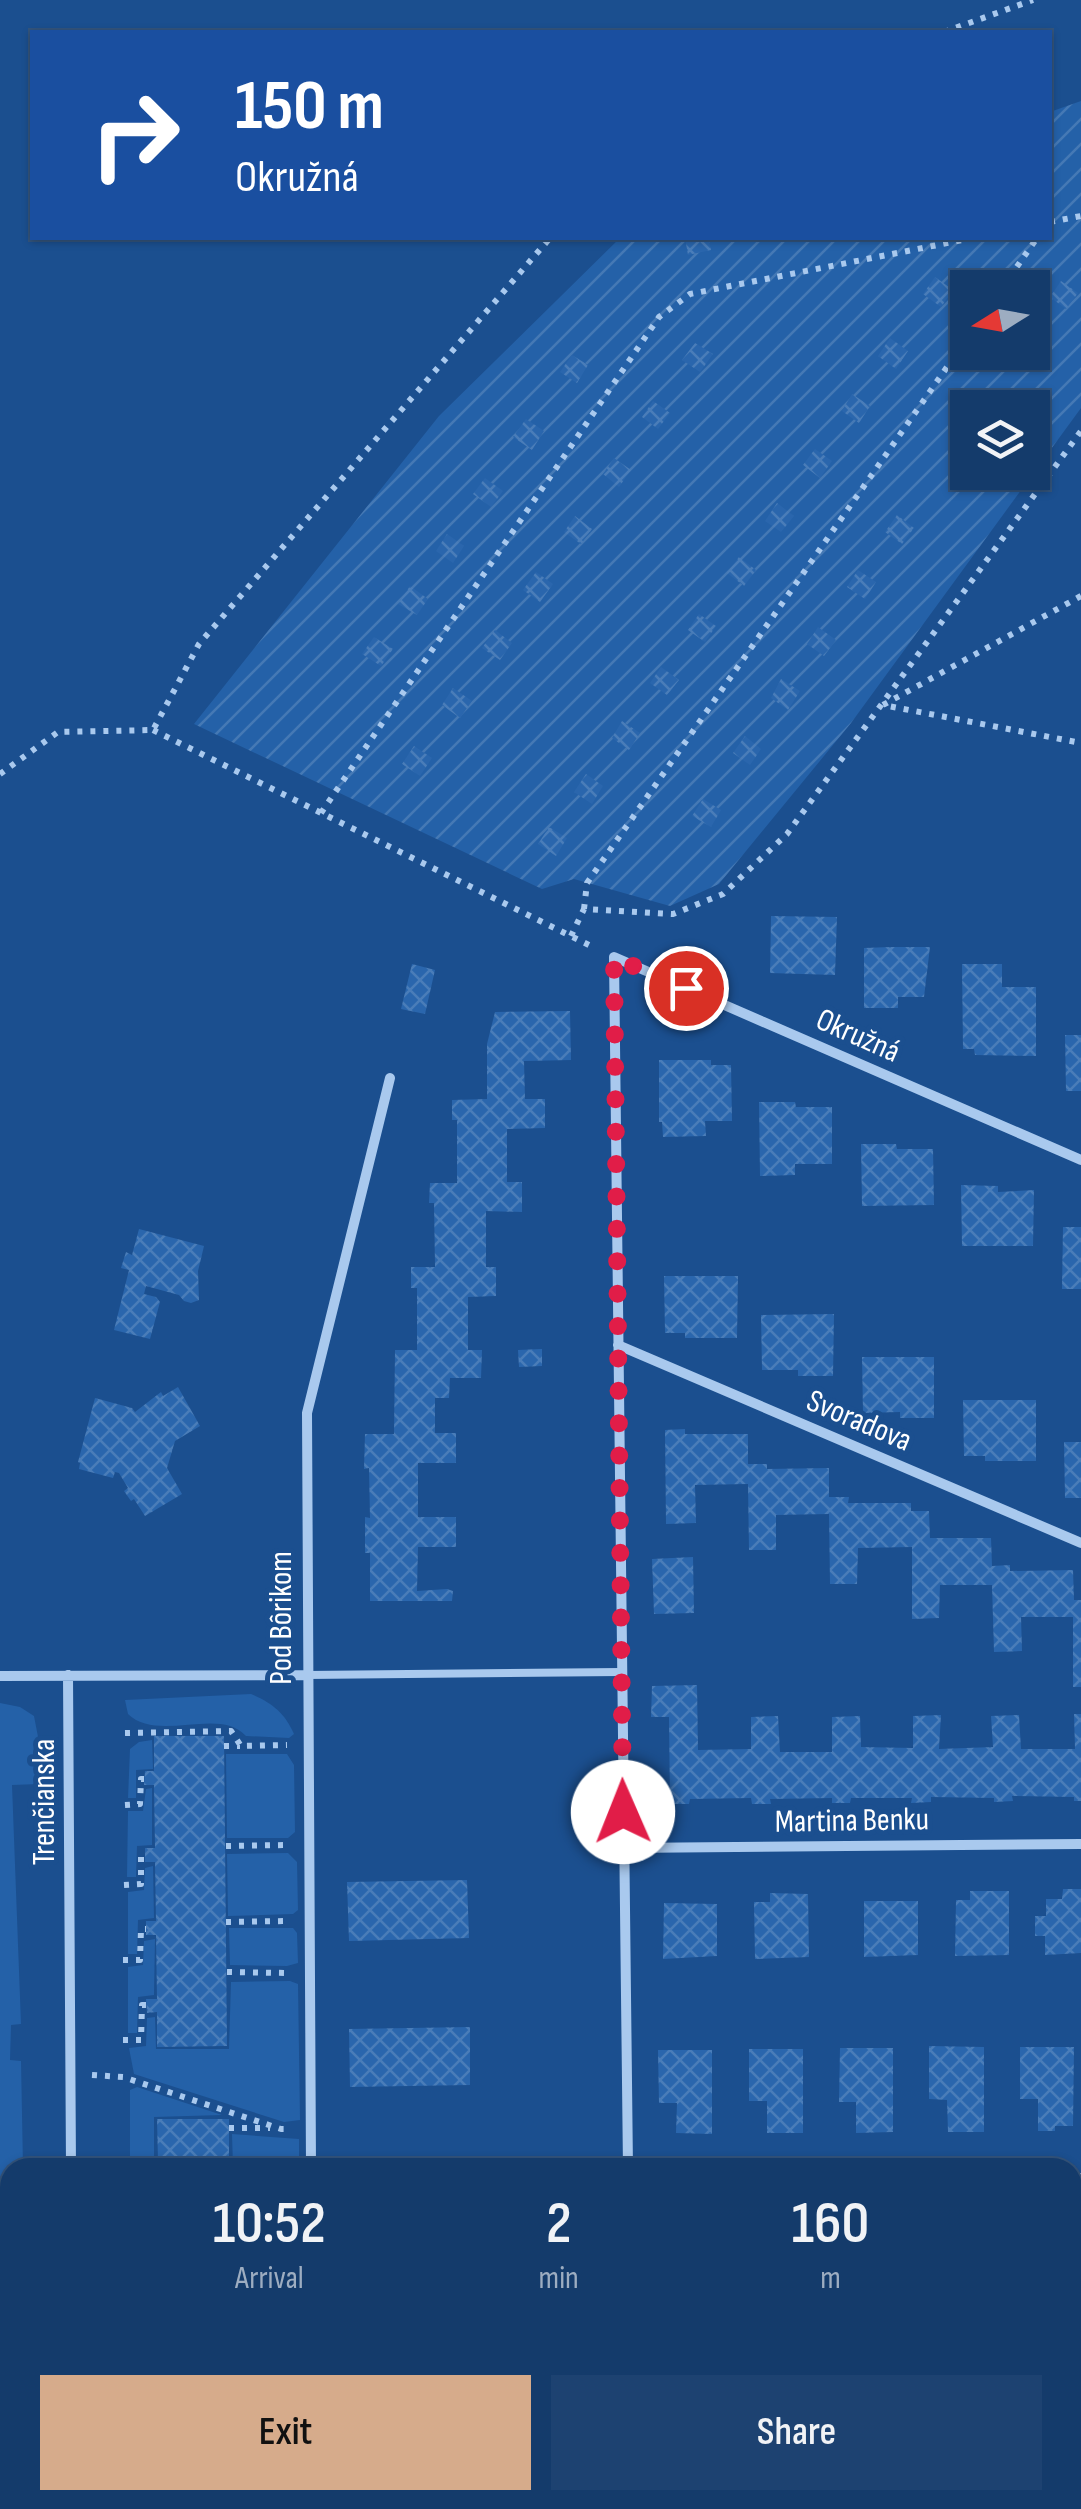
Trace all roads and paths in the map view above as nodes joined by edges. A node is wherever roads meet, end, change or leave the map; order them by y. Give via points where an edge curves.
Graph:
1 (1033, 0) edge
2 (950, 30) edge
3 (1081, 216) edge
4 (1052, 222) edge
5 (548, 240) edge
6 (963, 240) edge
7 (1036, 240) edge
8 (1015, 270) edge
9 (950, 363) edge
10 (1081, 431) edge
11 (1081, 596) edge
12 (883, 704) junction
13 (153, 730) junction
14 (1081, 743) edge
15 (0, 774) edge
16 (321, 812) junction
17 (584, 909) junction
18 (571, 936) junction
19 (614, 958) junction
20 (390, 1078) dead end
21 (1081, 1160) edge
22 (618, 1346) junction
23 (1081, 1543) edge
24 (620, 1672) junction
25 (68, 1675) junction
26 (306, 1675) junction
27 (0, 1676) edge
28 (125, 1733) dead end
29 (307, 1745) junction
30 (224, 1746) dead end
31 (242, 1746) junction
32 (144, 1780) dead end
33 (125, 1805) dead end
34 (1081, 1844) edge
35 (308, 1845) junction
36 (226, 1846) dead end
37 (623, 1848) junction
38 (145, 1856) dead end
39 (124, 1885) dead end
40 (308, 1921) junction
41 (226, 1922) dead end
42 (146, 1928) dead end
43 (124, 1960) dead end
44 (227, 1972) dead end
45 (309, 1973) junction
46 (147, 2005) dead end
47 (123, 2040) dead end
48 (70, 2074) junction
49 (228, 2128) dead end
50 (281, 2129) junction
51 (310, 2129) junction
52 (71, 2158) edge
53 (311, 2158) edge
54 (628, 2158) edge

1 - 2 path
3 - 4 path
5 - 13 path via 199,644
6 - 16 path via 690,294 658,317
7 - 8 path
9 - 17 path via 587,883
10 - 12 path
11 - 12 path
12 - 14 path
12 - 17 path via 787,834 723,894 673,914
13 - 15 path via 58,732
13 - 16 path
16 - 18 path
17 - 18 path
18 - 19 path
19 - 21 street, Okružná
19 - 22 street
20 - 26 street, Pod Bôrikom via 307,1412
22 - 23 street, Svoradova
22 - 24 street
24 - 26 lane
24 - 37 street
25 - 26 street
25 - 27 street
25 - 48 street, Trenčianska
26 - 29 street, Pod Bôrikom
28 - 31 path via 231,1732
29 - 31 path
29 - 35 street, Pod Bôrikom
30 - 31 path
32 - 33 path via 140,1804
34 - 37 street, Martina Benku
35 - 36 path
35 - 40 street, Pod Bôrikom
37 - 54 street
38 - 39 path via 141,1884
40 - 41 path
40 - 45 street, Pod Bôrikom
42 - 43 path via 140,1960
44 - 45 path
45 - 51 street, Pod Bôrikom
46 - 47 path via 142,2040
48 - 50 path via 123,2077
48 - 52 street, Trenčianska
49 - 50 path
50 - 51 path
51 - 53 street, Pod Bôrikom

